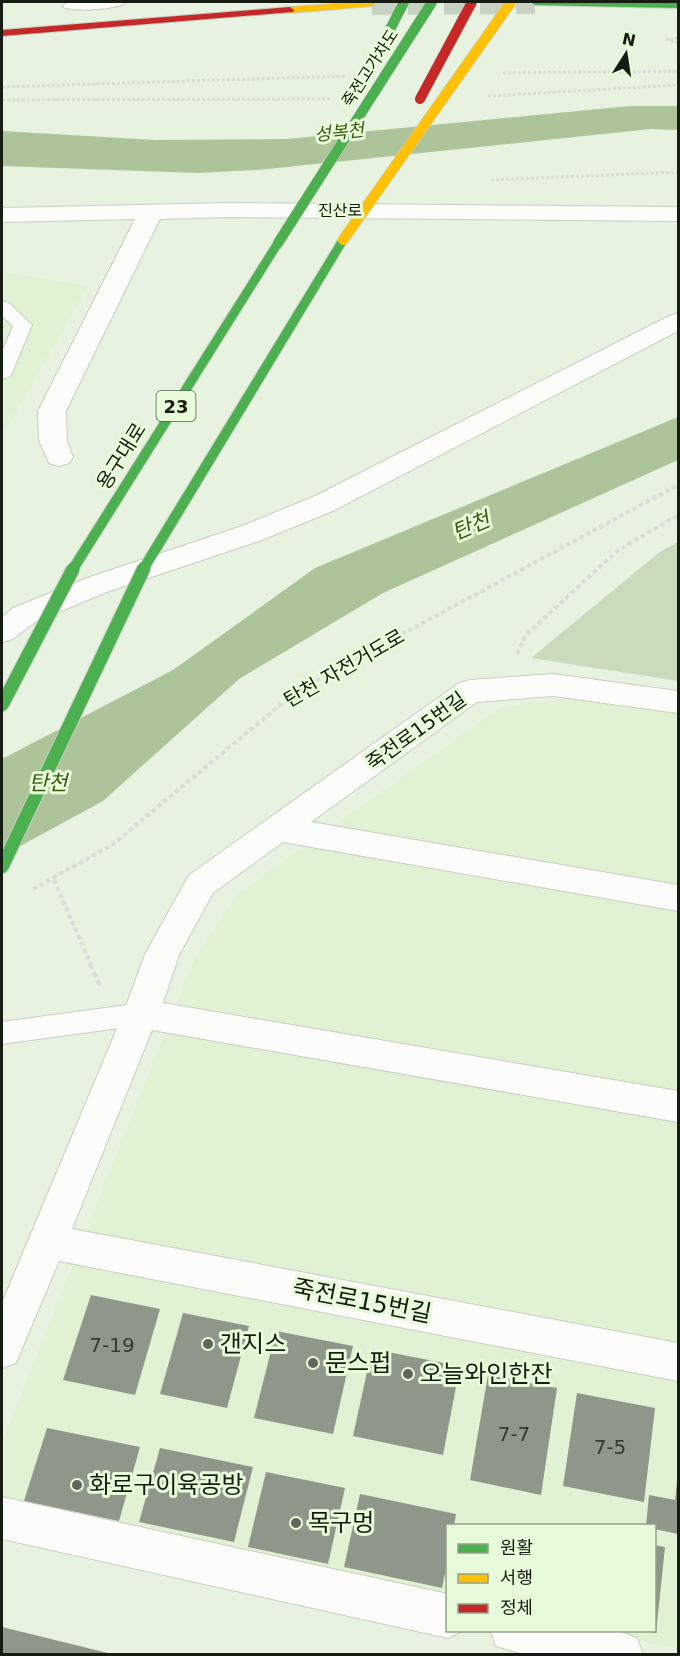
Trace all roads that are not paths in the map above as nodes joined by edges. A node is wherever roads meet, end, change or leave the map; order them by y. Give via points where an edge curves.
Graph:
1 (118, 2) edge
2 (404, 2) edge
3 (432, 2) edge
4 (472, 2) edge
5 (511, 2) edge
6 (535, 2) edge
7 (619, 2) edge
8 (372, 3) dead end
9 (678, 5) edge
10 (70, 6) dead end
11 (2, 33) edge
12 (375, 59) dead end
13 (359, 89) dead end
14 (411, 115) dead end
15 (400, 136) dead end
16 (151, 212) junction
17 (678, 214) edge
18 (2, 215) edge
19 (343, 240) junction
20 (278, 243) junction
21 (2, 307) edge
22 (678, 321) edge
23 (2, 373) edge
24 (59, 457) dead end
25 (2, 632) edge
26 (678, 702) edge
27 (2, 705) edge
28 (279, 829) junction
29 (2, 867) edge
30 (678, 898) edge
31 (141, 1014) junction
32 (2, 1033) edge
33 (678, 1107) edge
34 (46, 1240) junction
35 (2, 1350) edge
36 (678, 1362) edge
37 (2, 1518) edge
38 (446, 1616) edge
39 (521, 1632) edge
40 (621, 1654) edge

1 - 10 lane
2 - 12 main road, bridge
3 - 20 main road, 죽전고가차도, bridge
4 - 14 main road, bridge
5 - 19 main road, bridge
6 - 7 main road
7 - 9 main road
8 - 11 main road
13 - 20 main road, 23, bridge
15 - 19 main road, bridge
16 - 17 street, 진산로
16 - 18 street, 진산로
16 - 24 street via 55,403 53,441
19 - 29 main road, bridge via 144,568
20 - 27 main road, 용구대로 / 23, bridge via 73,569
21 - 23 lane via 23,325
22 - 25 street via 325,503 252,533 97,585 24,615
26 - 28 street, 죽전로15번길 via 553,685 470,691
28 - 30 street
28 - 31 street, 죽전로15번길 via 201,884 162,954
31 - 32 lane
31 - 33 street
31 - 34 street, 죽전로15번길
34 - 35 street, 죽전로15번길
34 - 36 street, 죽전로15번길
37 - 38 street
39 - 40 street

